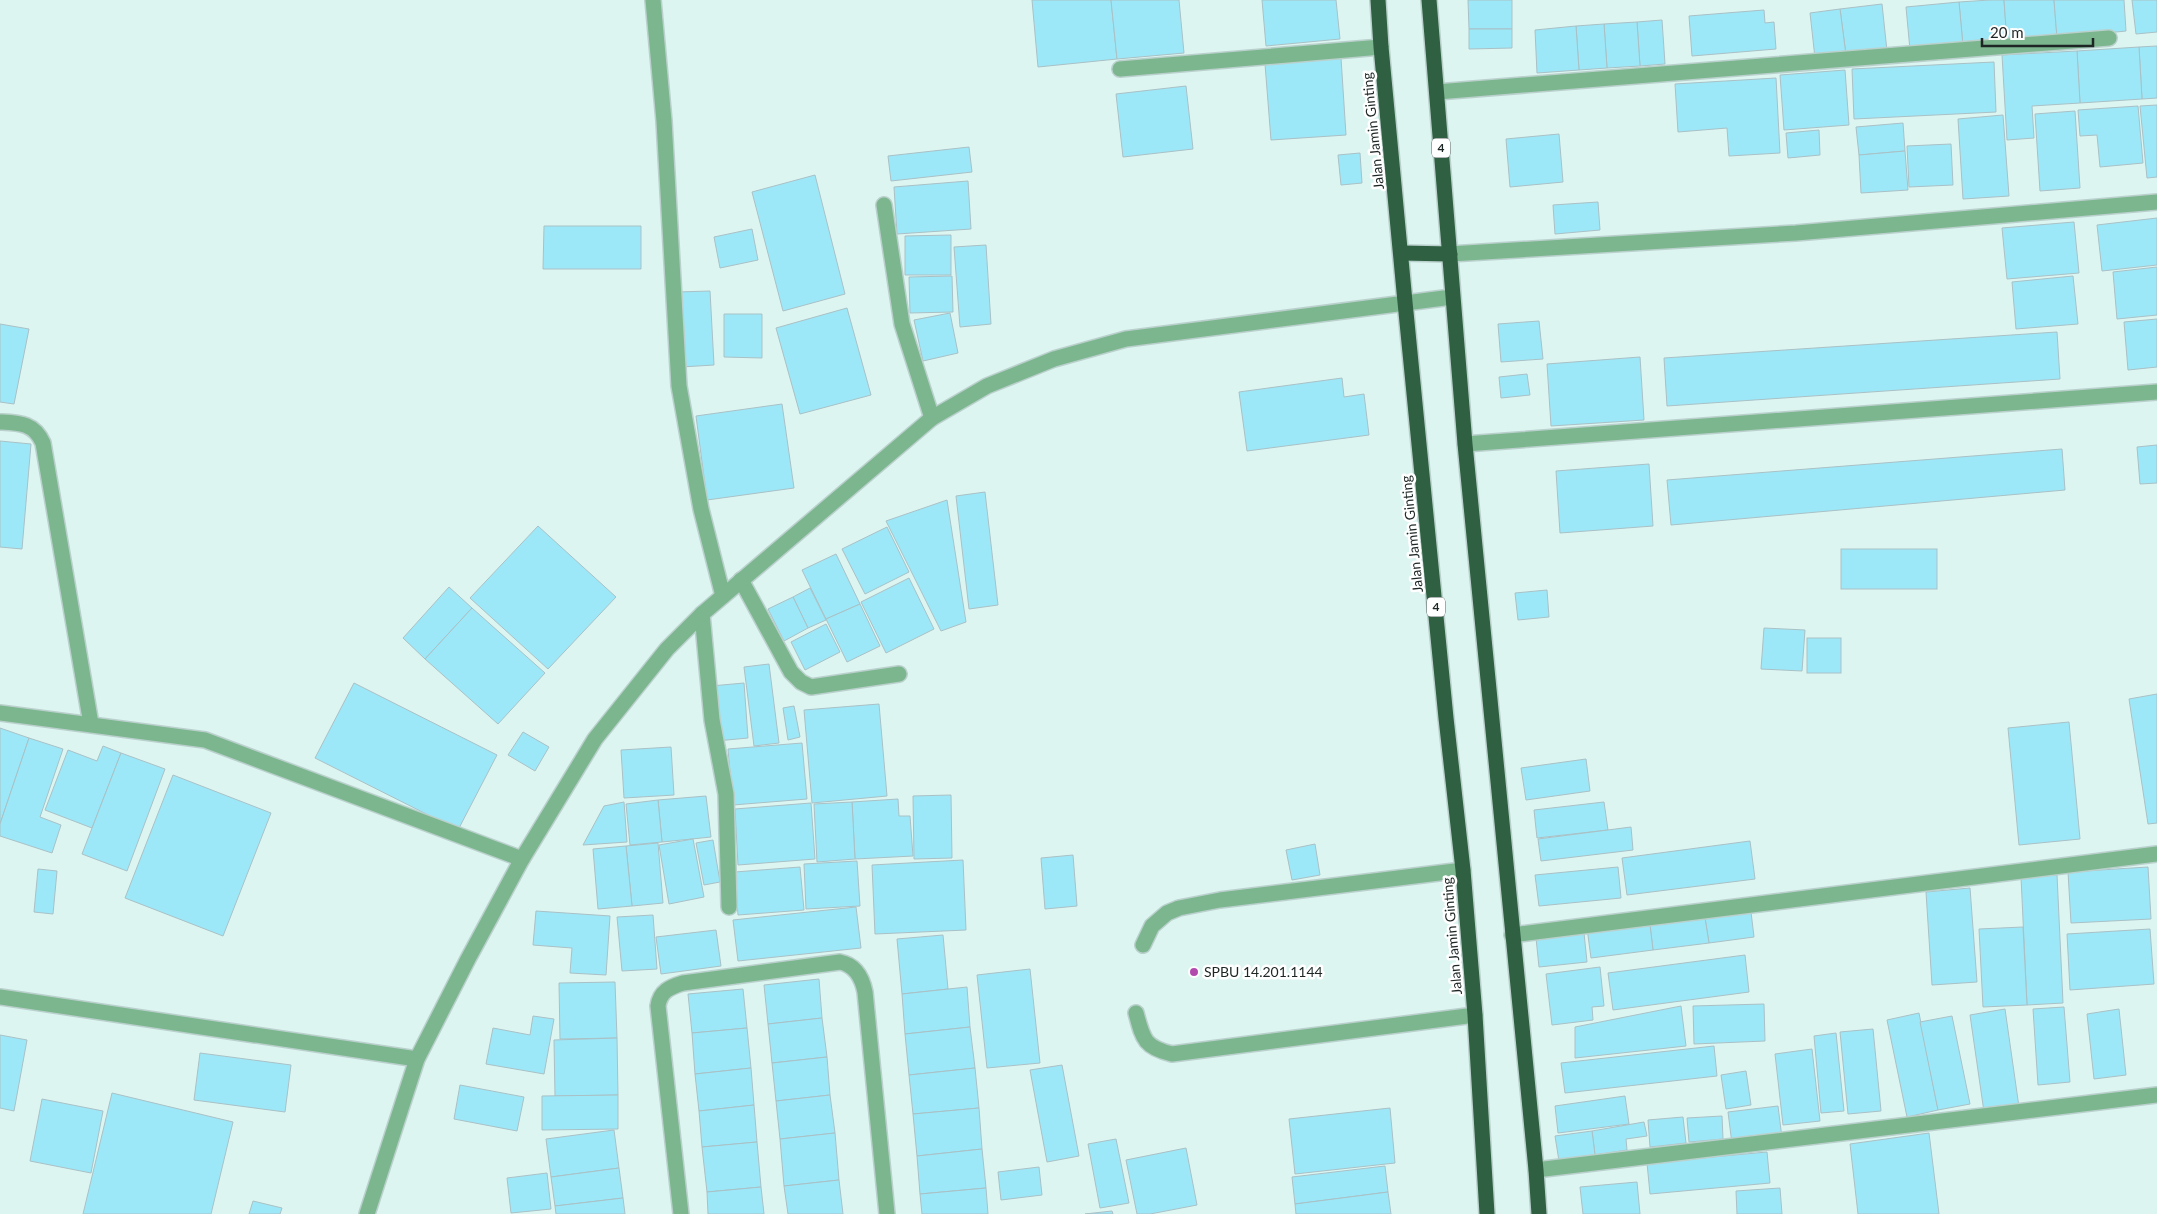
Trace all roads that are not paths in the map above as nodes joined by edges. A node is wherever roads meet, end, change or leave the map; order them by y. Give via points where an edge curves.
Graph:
1 (653, 0) edge
2 (1378, 0) edge
3 (1429, 0) edge
4 (2109, 38) dead end
5 (1381, 47) junction
6 (1120, 69) dead end
7 (1437, 92) junction
8 (2157, 202) edge
9 (884, 205) dead end
10 (1402, 253) junction
11 (1450, 254) junction
12 (1452, 296) junction
13 (1405, 302) junction
14 (2157, 392) edge
15 (932, 418) junction
16 (0, 422) edge
17 (1465, 444) junction
18 (741, 580) junction
19 (723, 596) junction
20 (702, 614) junction
21 (899, 674) dead end
22 (0, 712) edge
23 (91, 724) junction
24 (2157, 854) edge
25 (522, 859) junction
26 (1463, 870) junction
27 (729, 907) dead end
28 (1512, 935) junction
29 (1143, 946) dead end
30 (0, 997) edge
31 (1136, 1013) dead end
32 (1475, 1015) junction
33 (417, 1059) junction
34 (2157, 1095) edge
35 (1536, 1170) junction
36 (367, 1214) edge
37 (680, 1214) edge
38 (887, 1214) edge
39 (1488, 1214) edge
40 (1539, 1214) edge

1 - 19 street via 664,121 680,386 701,509
2 - 5 highway, Jalan Jamin Ginting / 4
3 - 7 highway, 4
4 - 7 street
5 - 6 street
5 - 10 highway, Jalan Jamin Ginting / 4
7 - 11 highway, 4
8 - 11 street via 1796,233
9 - 15 street via 902,324
10 - 11 highway
10 - 13 highway, Jalan Jamin Ginting / 4
11 - 12 highway, 4
12 - 13 street
12 - 17 highway, 4
13 - 15 street via 1126,339 1054,359 996,383
13 - 26 highway, Jalan Jamin Ginting / 4
14 - 17 street
15 - 18 street
16 - 23 street via 27,425 39,434 42,443
17 - 28 highway, 4
18 - 19 street
18 - 21 street via 791,672 800,682 811,687
19 - 20 street
20 - 25 street via 667,649 595,738
20 - 27 street via 712,720 726,794
22 - 23 street
23 - 25 street via 205,740
24 - 28 street
25 - 33 street
26 - 29 street via 1179,908 1152,926
26 - 32 highway, Jalan Jamin Ginting / 4
28 - 35 highway, 4
30 - 33 street
31 - 32 street via 1146,1043 1172,1054
32 - 39 highway, Jalan Jamin Ginting / 4
33 - 36 street
34 - 35 street
35 - 40 highway, 4
37 - 38 street via 658,1006 662,995 667,989 684,983 840,962 854,969 865,992

